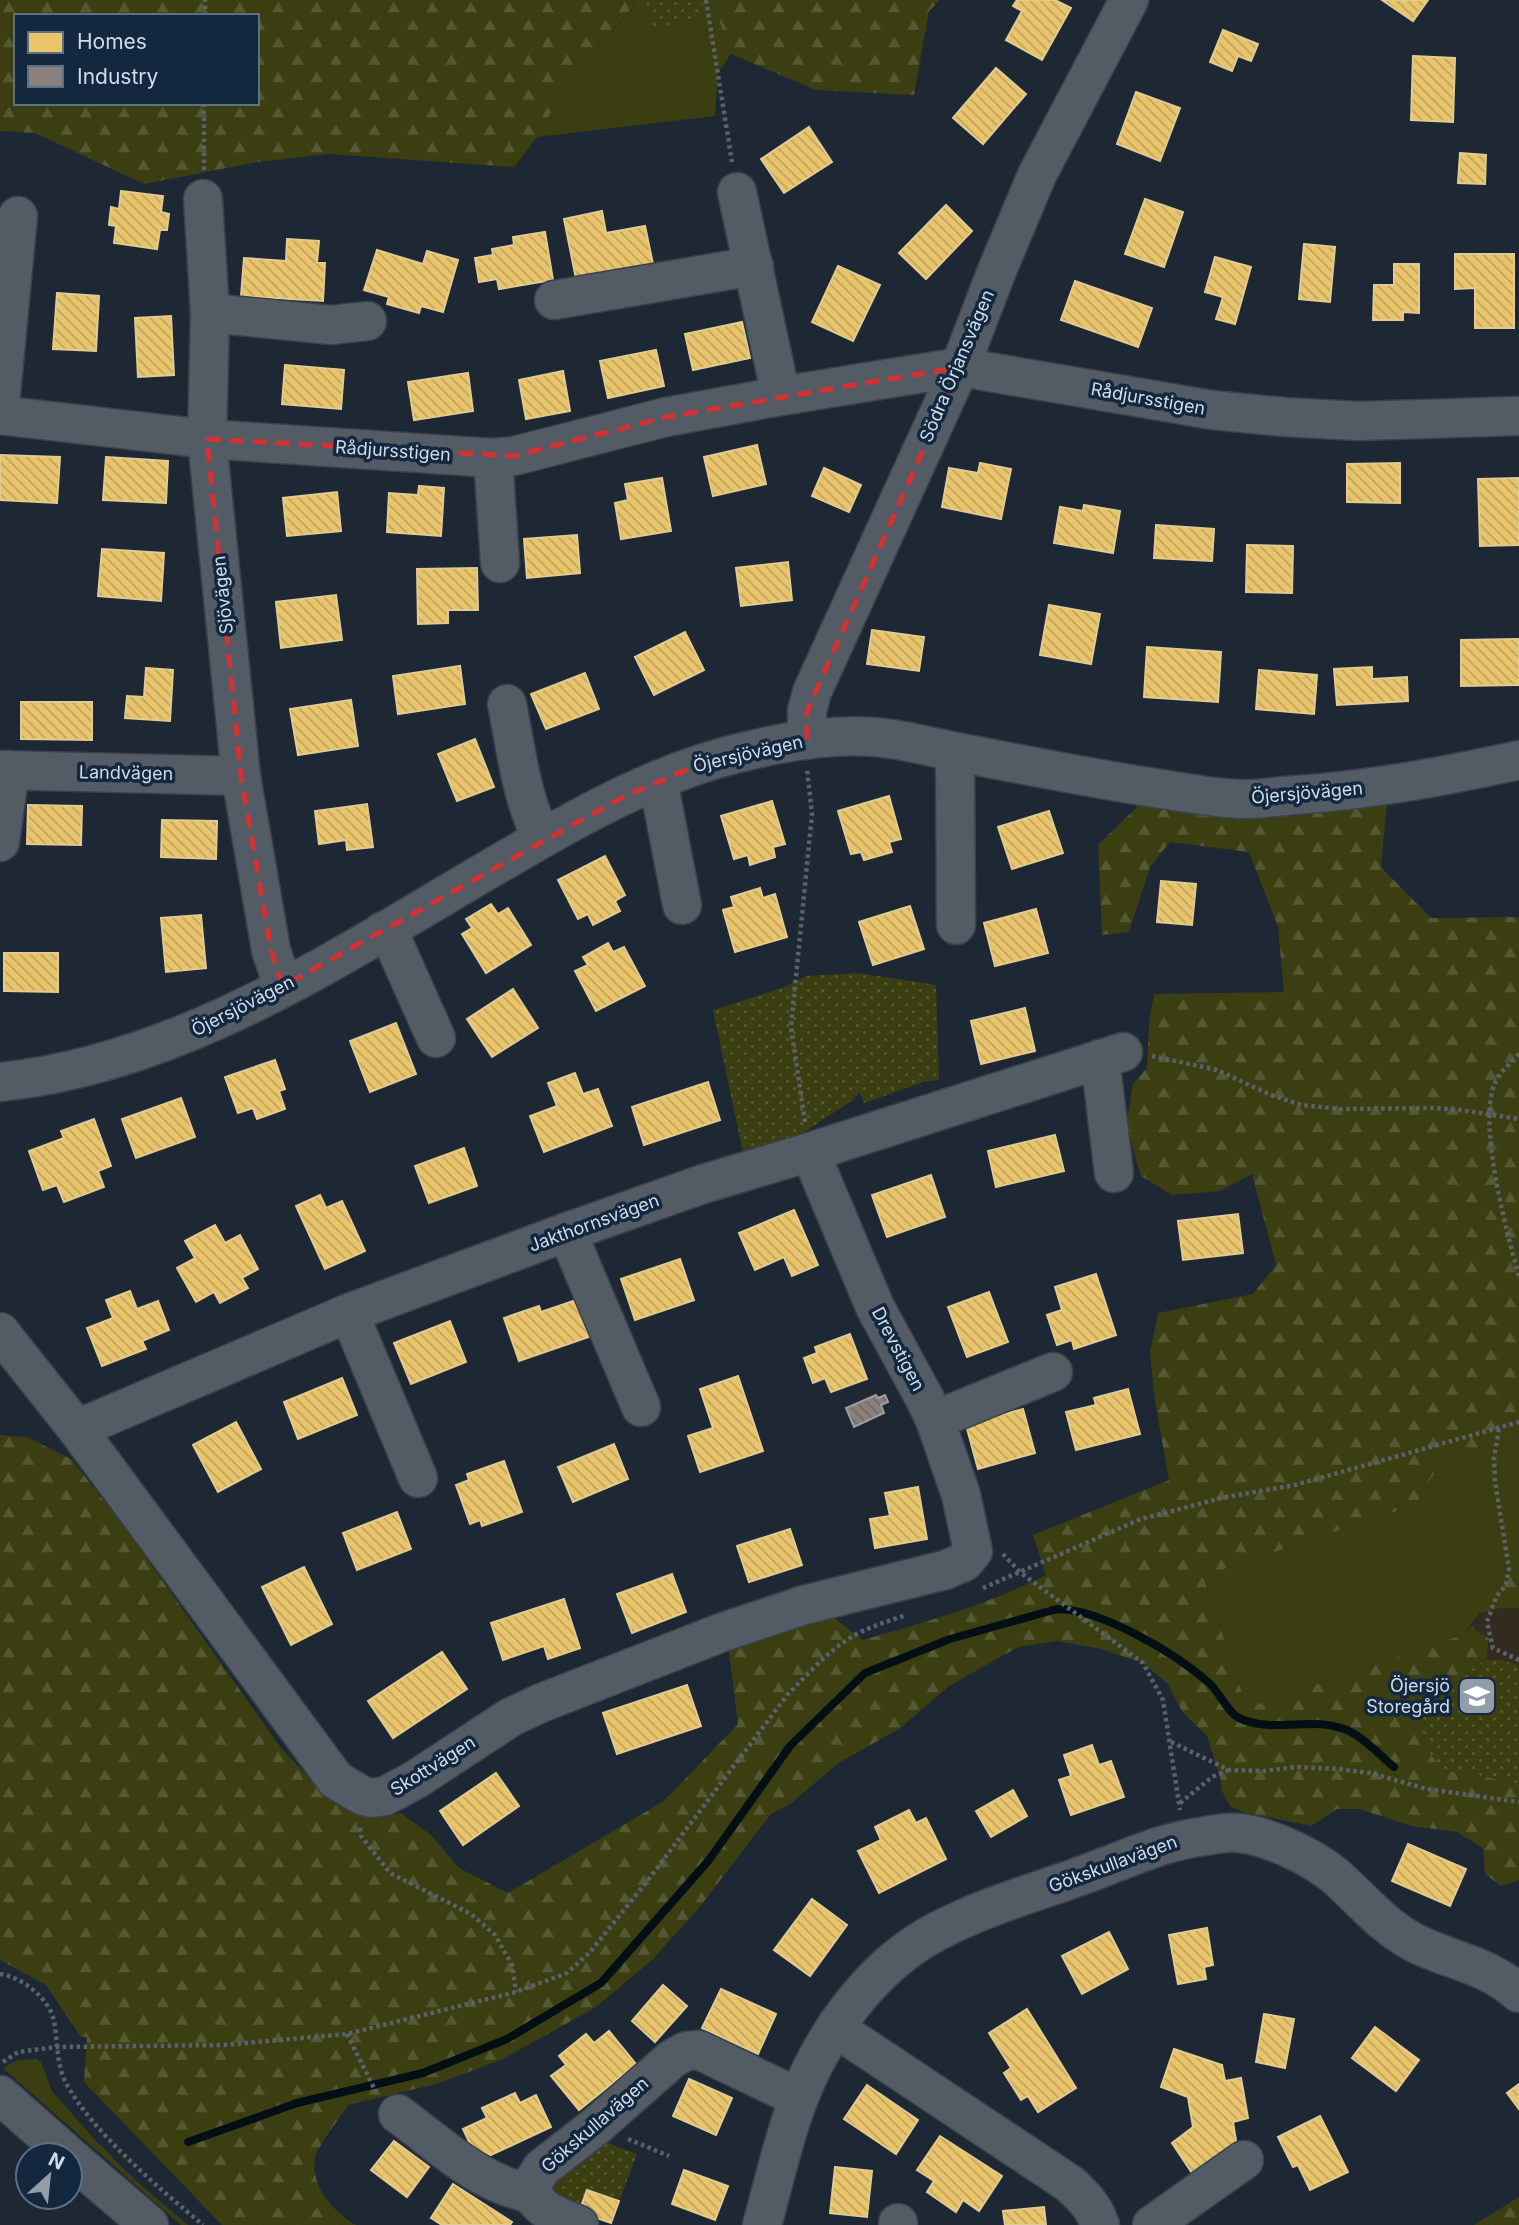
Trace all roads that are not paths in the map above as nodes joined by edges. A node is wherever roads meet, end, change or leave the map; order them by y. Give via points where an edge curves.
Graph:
1 (1129, 0) edge
2 (737, 192) road end
3 (203, 199) road end
4 (18, 216) dead end
5 (754, 266) junction
6 (554, 300) dead end
7 (209, 313) junction
8 (367, 321) dead end
9 (960, 367) junction
10 (781, 396) junction
11 (0, 404) edge
12 (0, 415) edge
13 (1519, 416) edge
14 (207, 439) junction
15 (493, 458) junction
16 (500, 563) dead end
17 (508, 704) dead end
18 (807, 740) junction
19 (955, 752) junction
20 (1519, 760) edge
21 (5, 770) edge
22 (242, 776) junction
23 (658, 780) junction
24 (542, 838) junction
25 (0, 842) edge
26 (682, 905) dead end
27 (956, 925) dead end
28 (383, 931) junction
29 (283, 986) junction
30 (436, 1038) dead end
31 (0, 1082) edge
32 (810, 1152) junction
33 (1114, 1173) dead end
34 (566, 1231) junction
35 (349, 1312) junction
36 (0, 1332) edge
37 (1053, 1372) dead end
38 (641, 1408) dead end
39 (934, 1420) junction
40 (77, 1429) junction
41 (418, 1478) dead end
42 (985, 1548) joint
43 (1519, 1993) edge
44 (835, 2028) junction
45 (1, 2078) edge
46 (799, 2098) junction
47 (388, 2105) road end
48 (56, 2141) edge
49 (1244, 2160) dead end
50 (84, 2169) edge
51 (531, 2193) junction
52 (149, 2225) edge
53 (579, 2225) edge
54 (762, 2225) edge
55 (1100, 2225) edge
56 (1152, 2225) edge

1 - 9 street, Södra Örjansvägen via 1037,175
2 - 5 street
3 - 7 street, Sjövägen
4 - 11 street
5 - 6 street
5 - 10 street
7 - 8 street via 331,325
7 - 14 street, Sjövägen
9 - 10 street, Rådjursstigen
9 - 13 street, Rådjursstigen via 1212,410 1284,417 1358,421
9 - 18 street, Södra Örjansvägen via 812,692
10 - 15 street, Rådjursstigen via 666,417
12 - 14 street, Rådjursstigen
14 - 15 street, Rådjursstigen
14 - 22 street, Sjövägen
15 - 16 street
17 - 24 street via 524,790
18 - 19 street, Öjersjövägen via 875,737
18 - 23 street, Öjersjövägen via 724,757
19 - 20 street, Öjersjövägen via 1121,784 1241,799 1432,779
19 - 27 street
21 - 22 street, Landvägen
21 - 25 street, Landvägen
22 - 29 street, Sjövägen via 271,950
23 - 24 street, Öjersjövägen
23 - 26 street
24 - 28 street, Öjersjövägen
28 - 29 street, Öjersjövägen
28 - 30 street via 391,937
29 - 31 street, Öjersjövägen via 149,1049 91,1066
32 - 33 street, Jakthornsvägen via 1112,1055
32 - 34 street, Jakthornsvägen
32 - 39 street, Drevstigen via 875,1307
34 - 35 street, Jakthornsvägen
34 - 38 street
35 - 40 street, Jakthornsvägen
35 - 41 street
36 - 40 street
37 - 39 street
39 - 42 street, Drevstigen
40 - 42 street, Skottvägen via 336,1780 363,1797 385,1796 541,1703 804,1605 945,1570
43 - 44 street, Gökskullavägen via 1485,1970 1415,1943 1375,1916 1334,1875 1310,1859 1238,1832 1154,1847 965,1917 900,1954 876,1976
44 - 46 street, Gökskullavägen
44 - 55 street via 1070,2184 1087,2199
45 - 48 street
46 - 51 street, Gökskullavägen via 699,2050 686,2052 542,2168 529,2188
46 - 54 street, Gökskullavägen
47 - 51 street via 482,2176 511,2190
49 - 56 street
50 - 52 street
51 - 53 street, Gökskullavägen via 551,2213

